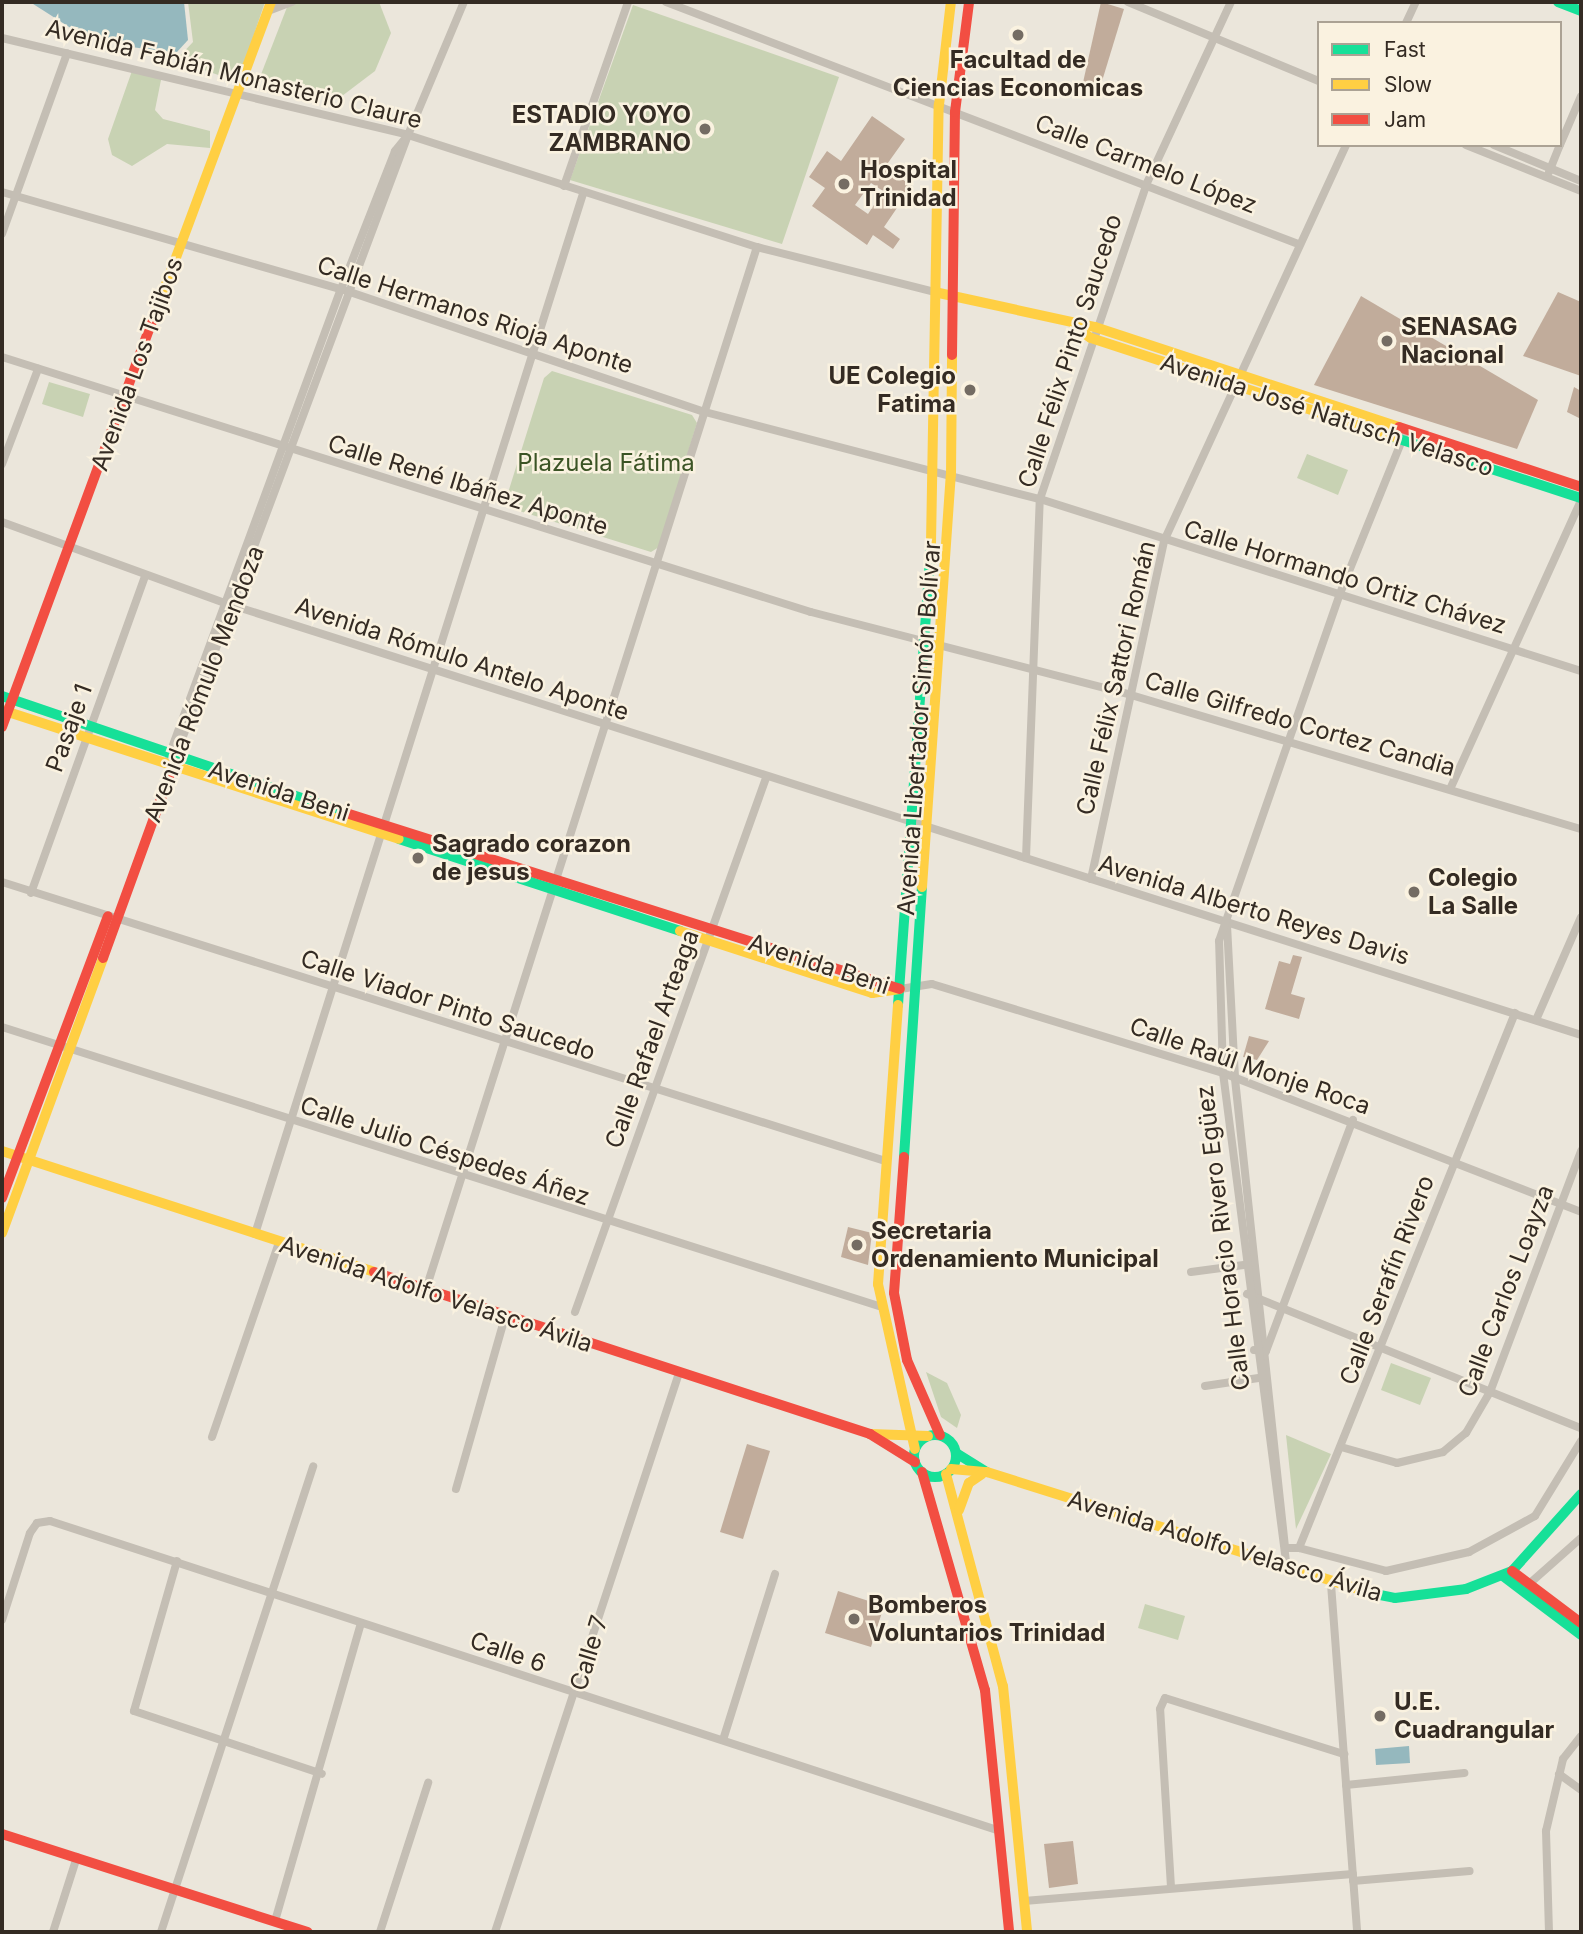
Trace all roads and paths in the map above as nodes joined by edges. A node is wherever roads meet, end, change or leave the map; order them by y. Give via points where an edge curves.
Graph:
1 (292, 2) edge
2 (464, 2) edge
3 (628, 2) edge
4 (666, 2) edge
5 (951, 2) edge
6 (969, 2) edge
7 (1128, 2) edge
8 (1231, 2) edge
9 (1416, 2) edge
10 (1558, 2) edge
11 (684, 5) edge
12 (270, 6) edge
13 (1581, 11) edge
14 (1407, 21) edge
15 (1214, 37) junction
16 (2, 38) edge
17 (67, 53) junction
18 (1317, 80) edge
19 (239, 90) junction
20 (1581, 96) edge
21 (939, 105) junction
22 (956, 111) junction
23 (408, 135) junction
24 (1562, 140) edge
25 (1345, 147) edge
26 (1472, 147) edge
27 (1498, 147) edge
28 (1559, 147) edge
29 (1549, 173) junction
30 (1581, 181) edge
31 (1146, 185) junction
32 (564, 187) junction
33 (1581, 191) edge
34 (2, 192) edge
35 (583, 194) junction
36 (16, 196) junction
37 (2, 234) edge
38 (183, 242) junction
39 (1298, 244) junction
40 (757, 247) junction
41 (341, 289) junction
42 (352, 293) junction
43 (939, 293) junction
44 (957, 297) junction
45 (1093, 333) junction
46 (534, 355) junction
47 (2, 357) edge
48 (38, 369) junction
49 (1237, 381) junction
50 (125, 396) junction
51 (705, 412) junction
52 (1404, 434) junction
53 (288, 449) junction
54 (2, 464) edge
55 (936, 471) junction
56 (951, 475) junction
57 (1581, 486) edge
58 (1040, 499) junction
59 (1581, 500) edge
60 (482, 511) junction
61 (2, 522) edge
62 (1164, 541) junction
63 (69, 548) junction
64 (658, 564) junction
65 (145, 576) junction
66 (1339, 596) junction
67 (229, 605) junction
68 (925, 642) junction
69 (940, 645) junction
70 (1512, 649) junction
71 (432, 669) junction
72 (1037, 670) junction
73 (1581, 671) edge
74 (1131, 695) junction
75 (7, 698) edge
76 (5, 711) edge
77 (606, 726) junction
78 (2, 727) edge
79 (87, 733) junction
80 (1292, 741) junction
81 (170, 763) junction
82 (766, 778) junction
83 (1451, 787) junction
84 (914, 824) junction
85 (384, 825) junction
86 (1581, 829) edge
87 (930, 830) junction
88 (380, 837) junction
89 (1026, 859) junction
90 (1091, 879) junction
91 (2, 882) edge
92 (555, 887) junction
93 (31, 893) junction
94 (1581, 917) edge
95 (111, 918) junction
96 (1227, 922) junction
97 (710, 935) junction
98 (919, 983) junction
99 (331, 988) junction
100 (900, 989) junction
101 (1515, 1013) junction
102 (1536, 1020) junction
103 (2, 1027) edge
104 (1581, 1035) edge
105 (506, 1044) junction
106 (62, 1045) junction
107 (1223, 1073) junction
108 (1235, 1079) junction
109 (652, 1091) junction
110 (289, 1120) junction
111 (1353, 1120) junction
112 (2, 1151) edge
113 (1581, 1151) edge
114 (21, 1157) junction
115 (885, 1161) junction
116 (1455, 1161) junction
117 (463, 1177) junction
118 (2, 1198) edge
119 (1561, 1204) junction
120 (1581, 1212) edge
121 (607, 1223) junction
122 (2, 1233) edge
123 (255, 1234) junction
124 (279, 1242) junction
125 (1244, 1265) junction
126 (1191, 1272) dead end
127 (426, 1289) junction
128 (1247, 1294) junction
129 (1260, 1300) junction
130 (878, 1306) junction
131 (1282, 1307) junction
132 (575, 1312) dead end
133 (505, 1317) junction
134 (1383, 1347) junction
135 (1254, 1350) junction
136 (1266, 1351) junction
137 (679, 1373) junction
138 (1258, 1378) junction
139 (1205, 1386) dead end
140 (1490, 1392) junction
141 (1581, 1428) edge
142 (870, 1434) junction
143 (911, 1434) junction
144 (940, 1435) junction
145 (928, 1436) junction
146 (212, 1437) dead end
147 (1581, 1441) edge
148 (1341, 1447) junction
149 (915, 1449) junction
150 (956, 1453) junction
151 (915, 1462) junction
152 (313, 1466) dead end
153 (949, 1471) junction
154 (922, 1472) junction
155 (987, 1472) junction
156 (456, 1489) dead end
157 (1581, 1494) edge
158 (958, 1511) junction
159 (1581, 1538) edge
160 (1285, 1548) junction
161 (1299, 1548) junction
162 (177, 1562) junction
163 (1287, 1569) junction
164 (775, 1574) dead end
165 (1507, 1574) junction
166 (1331, 1584) junction
167 (1529, 1584) junction
168 (273, 1593) junction
169 (2, 1620) edge
170 (361, 1623) junction
171 (1581, 1623) edge
172 (1581, 1635) edge
173 (576, 1695) junction
174 (1581, 1736) edge
175 (723, 1740) junction
176 (224, 1741) junction
177 (1344, 1754) junction
178 (1464, 1773) dead end
179 (321, 1774) junction
180 (1559, 1774) junction
181 (428, 1783) dead end
182 (1346, 1785) junction
183 (1581, 1790) edge
184 (1000, 1831) junction
185 (2, 1834) edge
186 (77, 1857) junction
187 (1470, 1871) dead end
188 (1353, 1877) junction
189 (1171, 1887) junction
190 (175, 1888) junction
191 (1024, 1900) junction
192 (273, 1927) edge
193 (53, 1932) edge
194 (160, 1932) edge
195 (308, 1932) edge
196 (380, 1932) edge
197 (495, 1932) edge
198 (1010, 1932) edge
199 (1027, 1932) edge
200 (1357, 1932) edge
201 (1549, 1932) edge

1 - 12 street
2 - 23 street, Avenida Rómulo Mendoza
3 - 32 street
4 - 11 street, Calle Carmelo López
5 - 21 main road, Avenida Libertador Simón Bolívar
6 - 22 main road, Avenida Libertador Simón Bolívar
7 - 15 street
8 - 15 street, Calle Félix Pinto Saucedo
9 - 14 street
10 - 13 main road
11 - 21 street, Calle Carmelo López
12 - 19 main road, Avenida Los Tajibos
15 - 18 street
15 - 31 street, Calle Félix Pinto Saucedo
16 - 17 street, Avenida Fabián Monasterio Claure
17 - 19 street, Avenida Fabián Monasterio Claure
17 - 36 street
19 - 23 street, Avenida Fabián Monasterio Claure
19 - 38 main road, Avenida Los Tajibos
20 - 24 street
21 - 22 street, Calle Carmelo López
21 - 43 main road, Avenida Libertador Simón Bolívar
22 - 31 street, Calle Carmelo López
22 - 44 main road, Avenida Libertador Simón Bolívar
23 - 32 street, Avenida Fabián Monasterio Claure
23 - 41 street, Avenida Rómulo Mendoza via 395,151
23 - 42 street, Avenida Rómulo Mendoza
25 - 39 street, Calle Félix Sattori Román
26 - 29 street
27 - 29 street
28 - 29 street
29 - 30 street
29 - 33 street
31 - 39 street, Calle Carmelo López
31 - 45 street, Calle Félix Pinto Saucedo
32 - 35 street, Avenida Fabián Monasterio Claure
34 - 36 street, Calle Hermanos Rioja Aponte
35 - 40 street, Avenida Fabián Monasterio Claure
35 - 46 street
36 - 37 street
36 - 38 street, Calle Hermanos Rioja Aponte
38 - 41 street, Calle Hermanos Rioja Aponte
38 - 50 main road, Avenida Los Tajibos
39 - 49 street, Calle Félix Sattori Román
40 - 43 street, Avenida Fabián Monasterio Claure
40 - 51 street
41 - 42 street, Calle Hermanos Rioja Aponte
41 - 53 street, Avenida Rómulo Mendoza
42 - 46 street, Calle Hermanos Rioja Aponte
42 - 53 street, Avenida Rómulo Mendoza
43 - 44 main road, Avenida José Natusch Velasco
43 - 55 main road, Avenida Libertador Simón Bolívar
44 - 45 main road, Avenida José Natusch Velasco
44 - 56 main road, Avenida Libertador Simón Bolívar
45 - 49 main road, Avenida José Natusch Velasco
45 - 58 street, Calle Félix Pinto Saucedo
46 - 51 street, Calle Hermanos Rioja Aponte
46 - 60 street
47 - 48 street, Calle René Ibáñez Aponte
48 - 50 street, Calle René Ibáñez Aponte
48 - 54 street
49 - 52 main road, Avenida José Natusch Velasco
49 - 62 street, Calle Félix Sattori Román
50 - 53 street, Calle René Ibáñez Aponte
50 - 63 main road, Avenida Los Tajibos
51 - 55 street, Calle Hermanos Rioja Aponte
51 - 64 street
52 - 57 main road, Avenida José Natusch Velasco
52 - 59 main road, Avenida José Natusch Velasco
52 - 66 street, Calle Horacio Rivero Egüez
53 - 60 street, Calle René Ibáñez Aponte
53 - 67 street, Avenida Rómulo Mendoza
55 - 56 street, Calle Hormando Ortiz Chávez
55 - 68 main road, Avenida Libertador Simón Bolívar
56 - 58 street, Calle Hormando Ortiz Chávez
56 - 69 main road, Avenida Libertador Simón Bolívar
58 - 62 street, Calle Hormando Ortiz Chávez
58 - 72 street, Calle Félix Pinto Saucedo
59 - 70 street
60 - 64 street, Calle René Ibáñez Aponte
60 - 71 street
61 - 63 street, Avenida Rómulo Antelo Aponte
62 - 66 street, Calle Hormando Ortiz Chávez
62 - 74 street, Calle Félix Sattori Román
63 - 65 street, Avenida Rómulo Antelo Aponte
63 - 75 main road, Avenida Los Tajibos
64 - 68 street, Calle René Ibáñez Aponte
64 - 77 street
65 - 67 street, Avenida Rómulo Antelo Aponte
65 - 79 street, Pasaje 1
66 - 70 street, Calle Hormando Ortiz Chávez
66 - 80 street, Calle Horacio Rivero Egüez
67 - 71 street, Avenida Rómulo Antelo Aponte
67 - 81 street, Avenida Rómulo Mendoza
68 - 69 street, Calle Gilfredo Cortez Candia
68 - 84 main road, Avenida Libertador Simón Bolívar
69 - 72 street, Calle Gilfredo Cortez Candia
69 - 87 main road, Avenida Libertador Simón Bolívar
70 - 73 street, Calle Hormando Ortiz Chávez
70 - 83 street
71 - 77 street, Avenida Rómulo Antelo Aponte
71 - 85 street
72 - 74 street, Calle Gilfredo Cortez Candia
72 - 89 street, Calle Félix Pinto Saucedo
74 - 80 street, Calle Gilfredo Cortez Candia
74 - 90 street, Calle Félix Sattori Román
75 - 76 main road, Avenida Los Tajibos
75 - 79 main road, Avenida Beni
76 - 78 main road, Avenida Los Tajibos
76 - 79 main road, Avenida Beni
77 - 82 street, Avenida Rómulo Antelo Aponte
77 - 92 street
79 - 81 main road, Avenida Beni
79 - 93 street, Pasaje 1
80 - 83 street, Calle Gilfredo Cortez Candia
80 - 96 street, Calle Horacio Rivero Egüez
81 - 85 main road, Avenida Beni
81 - 88 main road, Avenida Beni
81 - 95 main road, Avenida Rómulo Mendoza
82 - 84 street, Avenida Rómulo Antelo Aponte
82 - 97 street, Calle Rafael Arteaga
83 - 86 street, Calle Gilfredo Cortez Candia
84 - 87 street, Avenida Alberto Reyes Davis
84 - 100 main road, Avenida Libertador Simón Bolívar
85 - 88 street
85 - 92 main road, Avenida Beni
87 - 89 street, Avenida Alberto Reyes Davis
87 - 98 main road, Avenida Libertador Simón Bolívar
88 - 92 main road, Avenida Beni
88 - 99 street
89 - 90 street, Avenida Alberto Reyes Davis
90 - 96 street, Avenida Alberto Reyes Davis
91 - 93 street, Calle Viador Pinto Saucedo
92 - 97 main road, Avenida Beni
92 - 105 street
93 - 95 street, Calle Viador Pinto Saucedo
94 - 102 street
95 - 99 street, Calle Viador Pinto Saucedo
95 - 106 main road, Avenida Rómulo Mendoza
96 - 101 street, Avenida Alberto Reyes Davis
96 - 107 street, Calle Horacio Rivero Egüez via 1219,941
96 - 108 street, Calle Horacio Rivero Egüez
97 - 100 main road, Avenida Beni via 872,993
97 - 109 street, Calle Rafael Arteaga
98 - 100 street
98 - 107 street, Calle Raúl Monje Roca
98 - 144 main road, Avenida Libertador Simón Bolívar via 894,1293 907,1360
99 - 105 street, Calle Viador Pinto Saucedo
99 - 110 street
100 - 115 main road, Avenida Libertador Simón Bolívar
101 - 102 street, Avenida Alberto Reyes Davis
101 - 116 street, Calle Serafín Rivero
102 - 104 street, Avenida Alberto Reyes Davis
103 - 106 street, Calle Julio Céspedes Áñez
105 - 109 street, Calle Viador Pinto Saucedo
105 - 117 street
106 - 110 street, Calle Julio Céspedes Áñez
106 - 114 main road, Avenida Rómulo Mendoza
107 - 108 street, Calle Raúl Monje Roca
107 - 125 street, Calle Horacio Rivero Egüez
108 - 111 street, Calle Raúl Monje Roca
108 - 129 street, Calle Horacio Rivero Egüez
109 - 115 street, Calle Viador Pinto Saucedo
109 - 121 street, Calle Rafael Arteaga
110 - 117 street, Calle Julio Céspedes Áñez
110 - 123 street
111 - 116 street, Calle Raúl Monje Roca
111 - 131 street
112 - 114 main road, Avenida Adolfo Velasco Ávila
113 - 119 street, Calle Carlos Loayza
114 - 118 main road, Avenida Rómulo Mendoza
114 - 122 main road, Avenida Rómulo Mendoza
114 - 123 main road, Avenida Adolfo Velasco Ávila
115 - 130 main road, Avenida Libertador Simón Bolívar
116 - 119 street, Calle Raúl Monje Roca
116 - 134 street, Calle Serafín Rivero
117 - 121 street, Calle Julio Céspedes Áñez
117 - 127 street
119 - 120 street, Calle Raúl Monje Roca
119 - 140 street, Calle Carlos Loayza
121 - 130 street, Calle Julio Céspedes Áñez
121 - 132 street, Calle Rafael Arteaga
123 - 124 main road, Avenida Adolfo Velasco Ávila
124 - 127 main road, Avenida Adolfo Velasco Ávila
124 - 146 street
125 - 126 street
125 - 128 street, Calle Horacio Rivero Egüez
127 - 133 main road, Avenida Adolfo Velasco Ávila
128 - 129 street
128 - 135 street, Calle Horacio Rivero Egüez
129 - 131 street
129 - 136 street, Calle Horacio Rivero Egüez
130 - 143 main road, Avenida Libertador Simón Bolívar
131 - 134 street
131 - 136 street
133 - 137 main road, Avenida Adolfo Velasco Ávila
133 - 156 street
134 - 140 street
134 - 148 street, Calle Serafín Rivero
135 - 136 street
135 - 138 street, Calle Horacio Rivero Egüez
136 - 160 street, Calle Horacio Rivero Egüez
137 - 142 main road, Avenida Adolfo Velasco Ávila
137 - 173 street, Calle 7
138 - 139 street
138 - 160 street, Calle Horacio Rivero Egüez
140 - 141 street
140 - 148 street, Calle Carlos Loayza via 1466,1433 1443,1452 1397,1463
142 - 143 main road, Avenida Adolfo Velasco Ávila
142 - 151 main road, Avenida Adolfo Velasco Ávila
143 - 145 main road, Avenida Adolfo Velasco Ávila
143 - 149 main road, Avenida Libertador Simón Bolívar
144 - 145 main road
144 - 150 main road
145 - 149 main road
147 - 161 street via 1535,1516 1469,1552 1386,1571
148 - 161 street, Calle Serafín Rivero
149 - 151 main road
150 - 153 main road
150 - 155 main road, Avenida Adolfo Velasco Ávila
151 - 154 main road
152 - 168 street
153 - 154 main road
153 - 155 main road, Avenida Adolfo Velasco Ávila
153 - 158 main road
154 - 184 main road via 985,1690
155 - 158 main road via 969,1483
155 - 163 main road, Avenida Adolfo Velasco Ávila
157 - 165 main road
158 - 191 main road via 1003,1686
159 - 167 street
160 - 161 street
160 - 163 street, Calle Horacio Rivero Egüez
162 - 168 street, Calle 6
162 - 169 street, Calle 6 via 43,1521 30,1533
162 - 176 street via 131,1706
163 - 166 main road, Avenida Adolfo Velasco Ávila
164 - 175 street
165 - 166 main road, Avenida Adolfo Velasco Ávila via 1466,1589 1395,1598
165 - 167 main road
165 - 172 main road
166 - 177 street
167 - 171 main road
168 - 170 street, Calle 6
168 - 176 street
170 - 173 street, Calle 6
170 - 179 street
173 - 175 street, Calle 6
173 - 197 street, Calle 7
174 - 180 street
175 - 184 street, Calle 6
176 - 179 street
176 - 190 street
177 - 182 street
177 - 189 street via 1165,1698 1160,1709
178 - 182 street
179 - 192 street
180 - 183 street
180 - 201 street via 1546,1831
181 - 196 street
182 - 188 street
184 - 198 main road
185 - 186 main road
186 - 190 main road
186 - 193 street
187 - 188 street
188 - 189 street
188 - 200 street
189 - 191 street
190 - 192 main road
190 - 194 street
191 - 199 main road
192 - 195 main road

